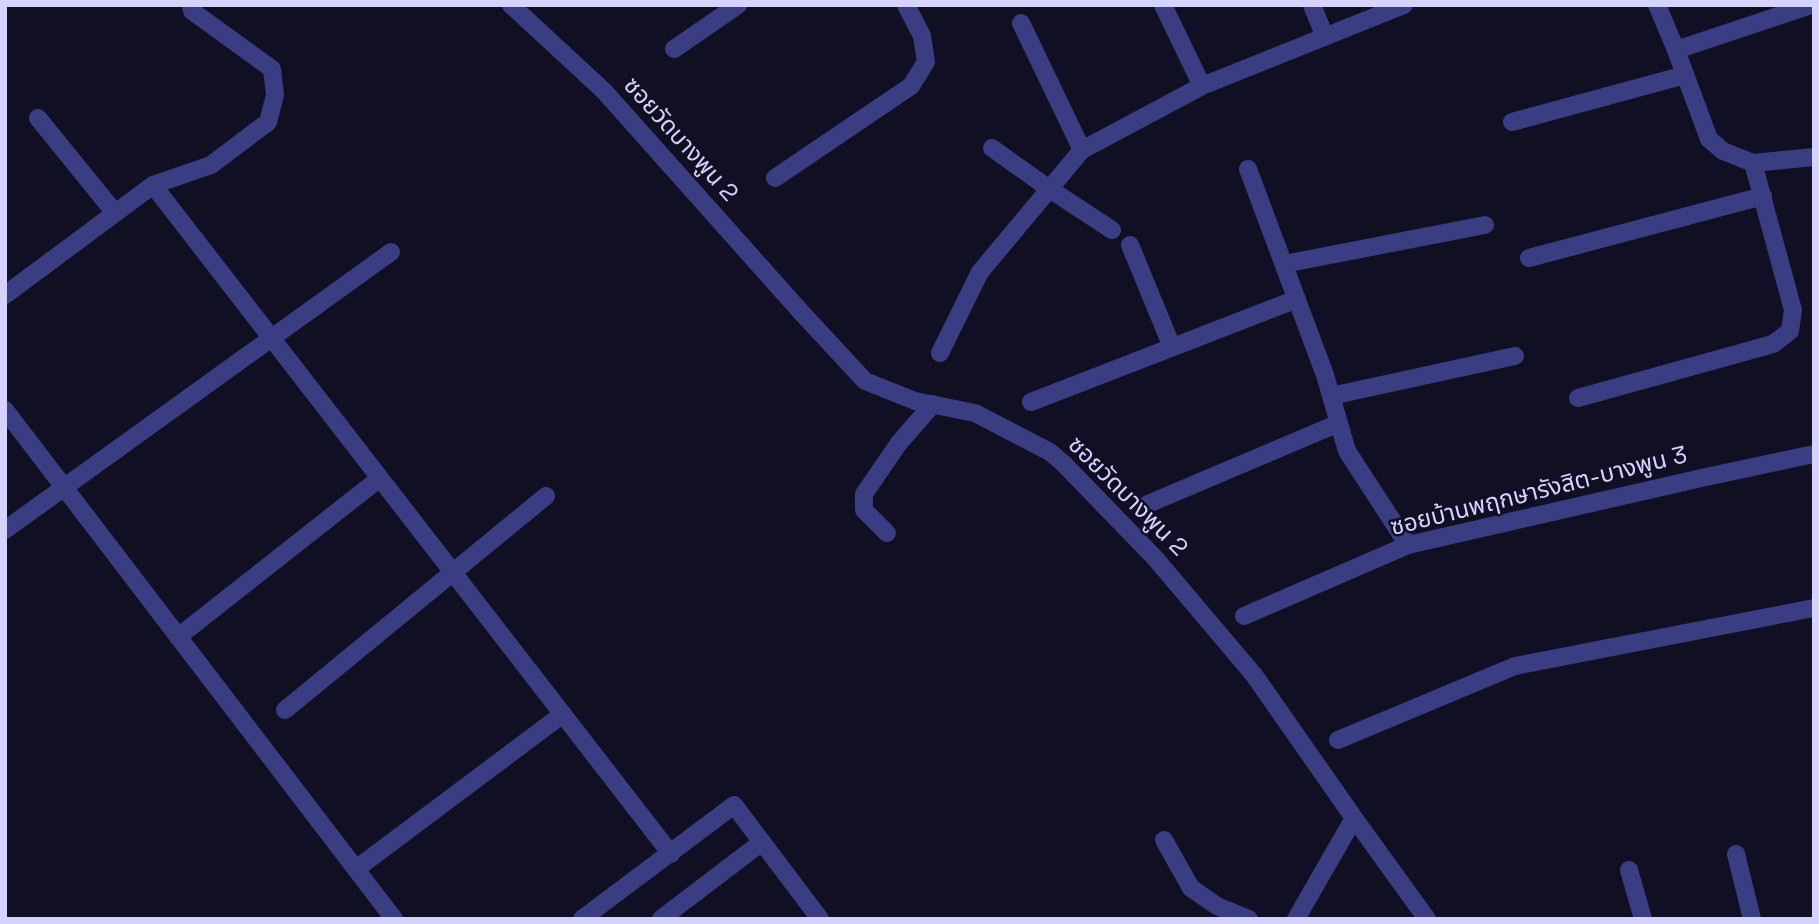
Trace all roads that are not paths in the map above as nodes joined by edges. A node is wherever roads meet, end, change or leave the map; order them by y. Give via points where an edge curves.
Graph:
1 (191, 5) edge
2 (511, 5) edge
3 (738, 5) edge
4 (906, 5) edge
5 (1163, 5) edge
6 (1312, 5) edge
7 (1404, 5) edge
8 (1657, 5) edge
9 (1811, 5) edge
10 (1021, 23) dead end
11 (1325, 37) junction
12 (674, 49) dead end
13 (1675, 50) junction
14 (1685, 75) junction
15 (1202, 86) junction
16 (38, 118) dead end
17 (1512, 122) dead end
18 (992, 148) dead end
19 (1082, 150) junction
20 (1814, 157) edge
21 (1753, 163) junction
22 (1248, 169) dead end
23 (775, 178) dead end
24 (153, 185) junction
25 (1048, 188) junction
26 (1763, 196) junction
27 (115, 213) junction
28 (1485, 225) dead end
29 (1112, 230) dead end
30 (1130, 245) dead end
31 (391, 252) dead end
32 (1529, 258) dead end
33 (1284, 264) junction
34 (5, 295) edge
35 (1297, 299) junction
36 (272, 338) junction
37 (1172, 347) junction
38 (940, 353) dead end
39 (1515, 356) dead end
40 (1331, 396) junction
41 (1578, 398) dead end
42 (1031, 402) dead end
43 (933, 404) junction
44 (5, 410) edge
45 (1339, 424) junction
46 (1814, 454) edge
47 (380, 478) junction
48 (65, 487) junction
49 (546, 496) dead end
50 (1148, 504) dead end
51 (5, 530) edge
52 (887, 533) dead end
53 (1408, 545) junction
54 (452, 571) junction
55 (1814, 608) edge
56 (1244, 616) dead end
57 (178, 637) junction
58 (285, 710) dead end
59 (563, 715) junction
60 (1338, 740) dead end
61 (1354, 818) junction
62 (1164, 840) dead end
63 (762, 842) junction
64 (671, 854) junction
65 (1736, 854) dead end
66 (356, 869) junction
67 (1629, 870) dead end
68 (394, 919) edge
69 (582, 919) edge
70 (661, 919) edge
71 (820, 919) edge
72 (1249, 919) edge
73 (1296, 919) edge
74 (1427, 919) edge
75 (1643, 919) edge
76 (1752, 919) edge

1 - 24 street via 191,11 272,69 275,95 268,122 211,165
2 - 43 street, ซอยวัดบางพูน 2 via 604,91 865,381
3 - 12 street
4 - 23 street via 922,36 926,62 911,86
5 - 15 street
6 - 11 street
7 - 11 street
8 - 13 street
9 - 13 street
10 - 19 street
11 - 15 street
13 - 14 street
14 - 17 street
14 - 21 street via 1709,139 1723,151
15 - 19 street
16 - 27 street
18 - 25 street
19 - 25 street
20 - 21 street
21 - 26 street
22 - 33 street
24 - 27 street
24 - 36 street
25 - 29 street
25 - 38 street via 980,272
26 - 32 street
26 - 41 street via 1793,310 1790,331 1773,344
27 - 34 street
28 - 33 street
30 - 37 street
31 - 36 street
33 - 35 street
35 - 37 street
35 - 40 street
36 - 47 street
36 - 48 street
37 - 42 street
39 - 40 street
40 - 45 street
43 - 52 street via 864,494 864,510
43 - 61 street, ซอยวัดบางพูน 2 via 975,413 1063,463 1156,558 1254,675
44 - 48 street
45 - 50 street
45 - 53 street via 1347,451
46 - 53 street, ซอยบ้านพฤกษารังสิต-บางพูน 3
47 - 54 street
47 - 57 street
48 - 51 street
48 - 57 street
49 - 54 street
53 - 56 street, ซอยบ้านพฤกษารังสิต-บางพูน 3
54 - 58 street
54 - 59 street
55 - 60 street via 1515,666
57 - 66 street
59 - 64 street
59 - 66 street
61 - 73 street
61 - 74 street, ซอยวัดบางพูน 2
62 - 72 street via 1191,888 1217,906
63 - 64 street via 734,805
63 - 70 street
63 - 71 street
64 - 69 street
65 - 76 street
66 - 68 street
67 - 75 street

